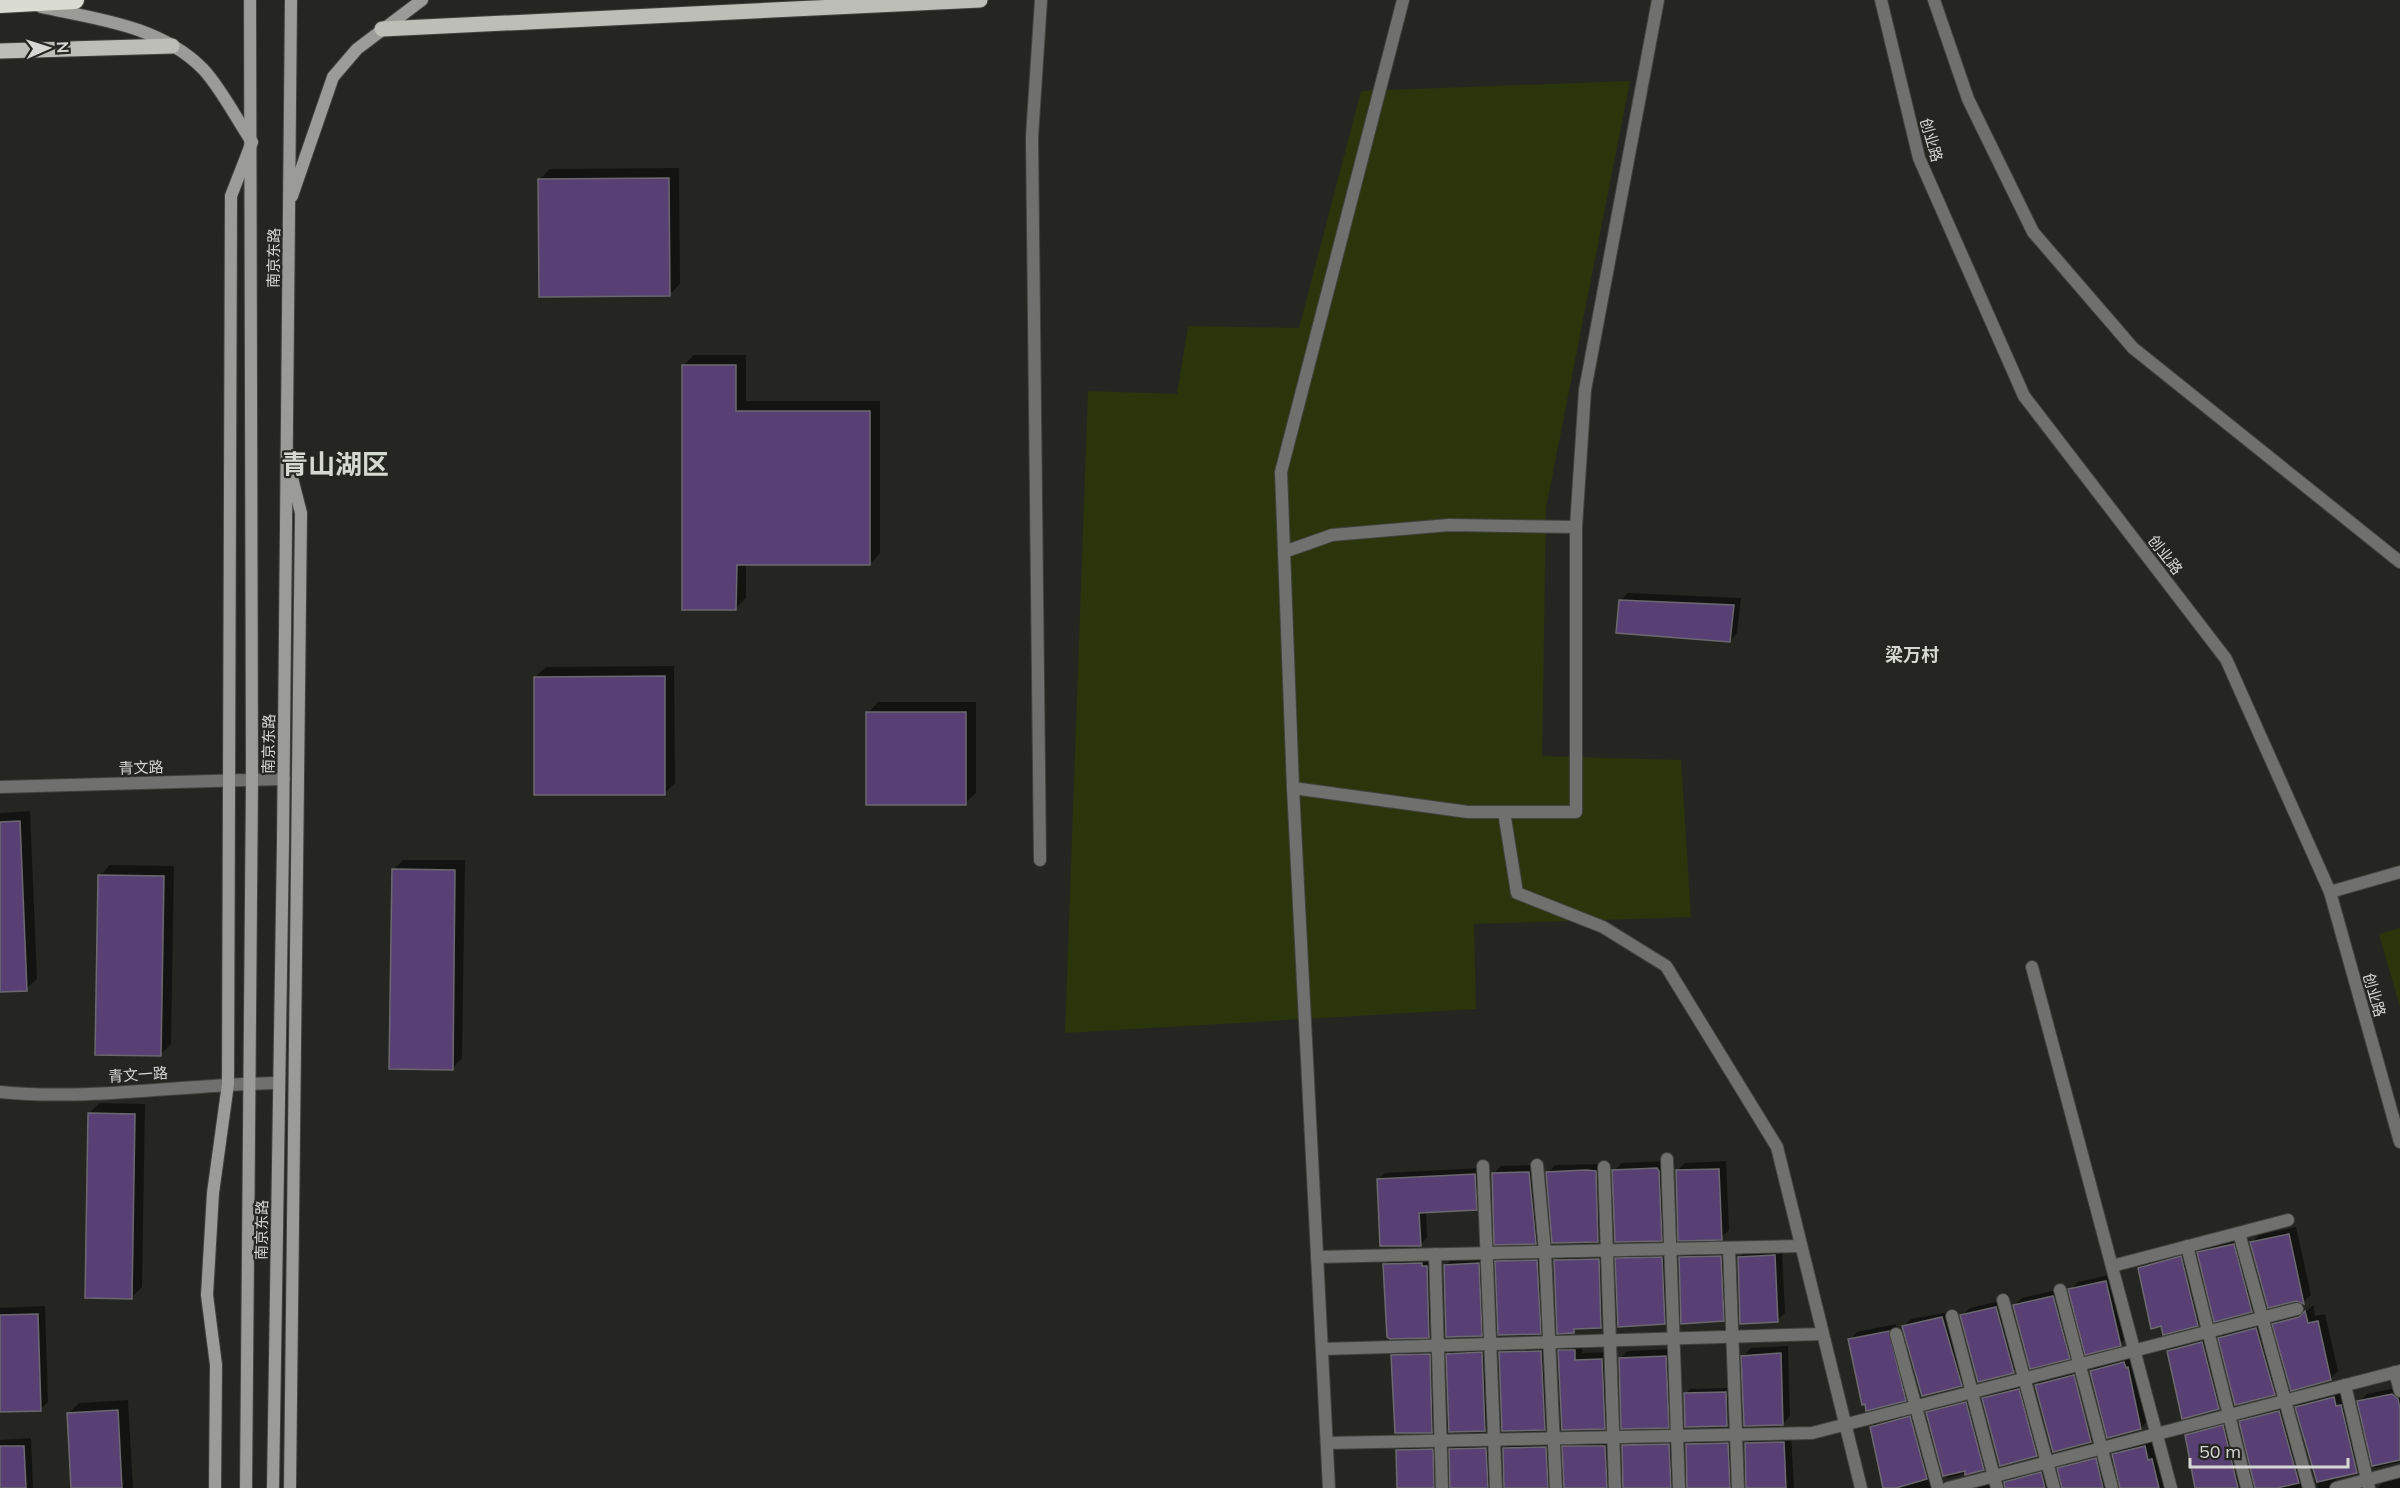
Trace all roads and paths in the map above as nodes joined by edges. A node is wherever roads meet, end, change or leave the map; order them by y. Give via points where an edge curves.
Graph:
1 (75, 0) edge
2 (250, 0) edge
3 (291, 0) edge
4 (422, 0) edge
5 (980, 0) edge
6 (1041, 0) edge
7 (1403, 0) edge
8 (1658, 0) edge
9 (1881, 0) edge
10 (1934, 0) edge
11 (26, 3) junction
12 (0, 4) edge
13 (382, 28) junction
14 (172, 46) junction
15 (0, 51) edge
16 (252, 142) junction
17 (289, 203) junction
18 (287, 459) junction
19 (1576, 527) junction
20 (1284, 552) junction
21 (2400, 562) edge
22 (284, 779) junction
23 (229, 780) junction
24 (252, 780) junction
25 (0, 787) edge
26 (1293, 788) junction
27 (1504, 812) junction
28 (1040, 860) dead end
29 (2400, 872) edge
30 (2330, 892) junction
31 (2032, 967) dead end
32 (279, 1083) junction
33 (228, 1084) junction
34 (249, 1084) junction
35 (0, 1092) edge
36 (2400, 1142) edge
37 (1667, 1159) dead end
38 (1537, 1165) dead end
39 (1483, 1166) dead end
40 (1604, 1167) dead end
41 (2288, 1220) dead end
42 (2239, 1233) junction
43 (1801, 1246) junction
44 (2187, 1246) junction
45 (1729, 1248) junction
46 (1670, 1249) junction
47 (1607, 1250) junction
48 (1545, 1252) junction
49 (1487, 1253) junction
50 (1434, 1254) junction
51 (1317, 1257) junction
52 (2112, 1266) junction
53 (2060, 1290) dead end
54 (2003, 1300) dead end
55 (2297, 1309) dead end
56 (1952, 1316) dead end
57 (2263, 1317) junction
58 (2208, 1332) junction
59 (1823, 1334) junction
60 (1896, 1334) dead end
61 (1732, 1337) junction
62 (1674, 1338) junction
63 (1610, 1340) junction
64 (1550, 1342) junction
65 (1490, 1344) junction
66 (1438, 1345) junction
67 (1322, 1349) junction
68 (2134, 1350) junction
69 (2079, 1365) junction
70 (2398, 1372) edge
71 (2024, 1379) junction
72 (2345, 1385) junction
73 (2400, 1391) edge
74 (1972, 1392) junction
75 (2285, 1401) junction
76 (1916, 1407) junction
77 (2229, 1415) junction
78 (1845, 1425) junction
79 (2157, 1434) junction
80 (1736, 1435) junction
81 (1677, 1436) junction
82 (1613, 1437) junction
83 (1554, 1438) junction
84 (1441, 1440) junction
85 (1494, 1440) junction
86 (1327, 1443) junction
87 (2102, 1448) junction
88 (2047, 1462) junction
89 (2400, 1471) edge
90 (1996, 1482) edge
91 (2368, 1484) edge
92 (290, 1486) edge
93 (215, 1488) edge
94 (246, 1488) edge
95 (273, 1488) edge
96 (1329, 1488) edge
97 (1442, 1488) edge
98 (1496, 1488) edge
99 (1556, 1488) edge
100 (1615, 1488) edge
101 (1679, 1488) edge
102 (1738, 1488) edge
103 (1861, 1488) edge
104 (1938, 1488) edge
105 (1948, 1488) edge
106 (2054, 1488) edge
107 (2112, 1488) edge
108 (2171, 1488) edge
109 (2247, 1488) edge
110 (2309, 1488) edge
111 (2336, 1488) edge

1 - 11 highway
2 - 16 main road, 南京东路
3 - 17 main road, 南京东路
4 - 13 main road
5 - 13 main road
6 - 28 street via 1032,137
7 - 20 street via 1281,472
8 - 19 street via 1585,390
9 - 30 street, 创业路 via 1919,158 2024,396 2226,658
10 - 21 street via 1968,99 2033,232 2133,348
11 - 12 highway
11 - 14 main road via 135,28
13 - 17 main road via 333,77
14 - 15 main road
14 - 16 main road via 203,69
16 - 23 main road via 231,196
16 - 24 main road, 南京东路
17 - 18 main road, 南京东路
18 - 22 main road, 南京东路
18 - 92 main road via 301,513
19 - 20 street via 1449,525 1332,535
19 - 27 street via 1576,812
20 - 26 street
22 - 24 street, 青文路
22 - 32 main road, 南京东路
23 - 24 street, 青文路
23 - 25 street, 青文路
23 - 33 main road
24 - 34 main road, 南京东路
26 - 27 street via 1468,812
26 - 51 street
27 - 43 street via 1517,893 1603,927 1666,966 1777,1147
29 - 30 street
30 - 36 street, 创业路
31 - 52 street
32 - 34 street, 青文一路
32 - 95 main road, 南京东路
33 - 34 street, 青文一路
33 - 35 street, 青文一路 via 46,1096
33 - 93 main road via 213,1193 207,1295 216,1365
34 - 94 main road, 南京东路
37 - 46 street
38 - 48 street
39 - 49 street
40 - 47 street
41 - 42 street
42 - 44 street
42 - 57 street
43 - 45 street
43 - 59 street
44 - 52 street
44 - 58 street
45 - 46 street
45 - 61 street
46 - 47 street
46 - 62 street
47 - 48 street
47 - 63 street
48 - 49 street
48 - 64 street
49 - 50 street
49 - 65 street
50 - 51 street
50 - 66 street
51 - 67 street
52 - 68 street
53 - 69 street
54 - 71 street
55 - 57 street
56 - 74 street
57 - 58 street
57 - 75 street
58 - 68 street
58 - 77 street
59 - 61 street
59 - 78 street
60 - 76 street
61 - 62 street
61 - 80 street
62 - 63 street
62 - 81 street
63 - 64 street
63 - 82 street
64 - 65 street
64 - 83 street
65 - 66 street
65 - 85 street
66 - 67 street
66 - 84 street
67 - 86 street
68 - 69 street
68 - 79 street
69 - 71 street
69 - 87 street
70 - 72 street
70 - 73 street
71 - 74 street
71 - 88 street
72 - 75 street
72 - 91 street
74 - 76 street
74 - 90 street
75 - 77 street
75 - 110 street
76 - 78 street
76 - 104 street
77 - 79 street
77 - 109 street
78 - 80 street via 1812,1433
78 - 103 street
79 - 87 street
79 - 108 street
80 - 81 street
80 - 102 street
81 - 82 street
81 - 101 street
82 - 83 street
82 - 100 street
83 - 85 street
83 - 99 street
84 - 85 street
84 - 86 street
84 - 97 street
85 - 98 street
86 - 96 street
87 - 88 street
87 - 107 street
88 - 90 street
88 - 106 street
89 - 91 street
90 - 105 street
91 - 111 street

